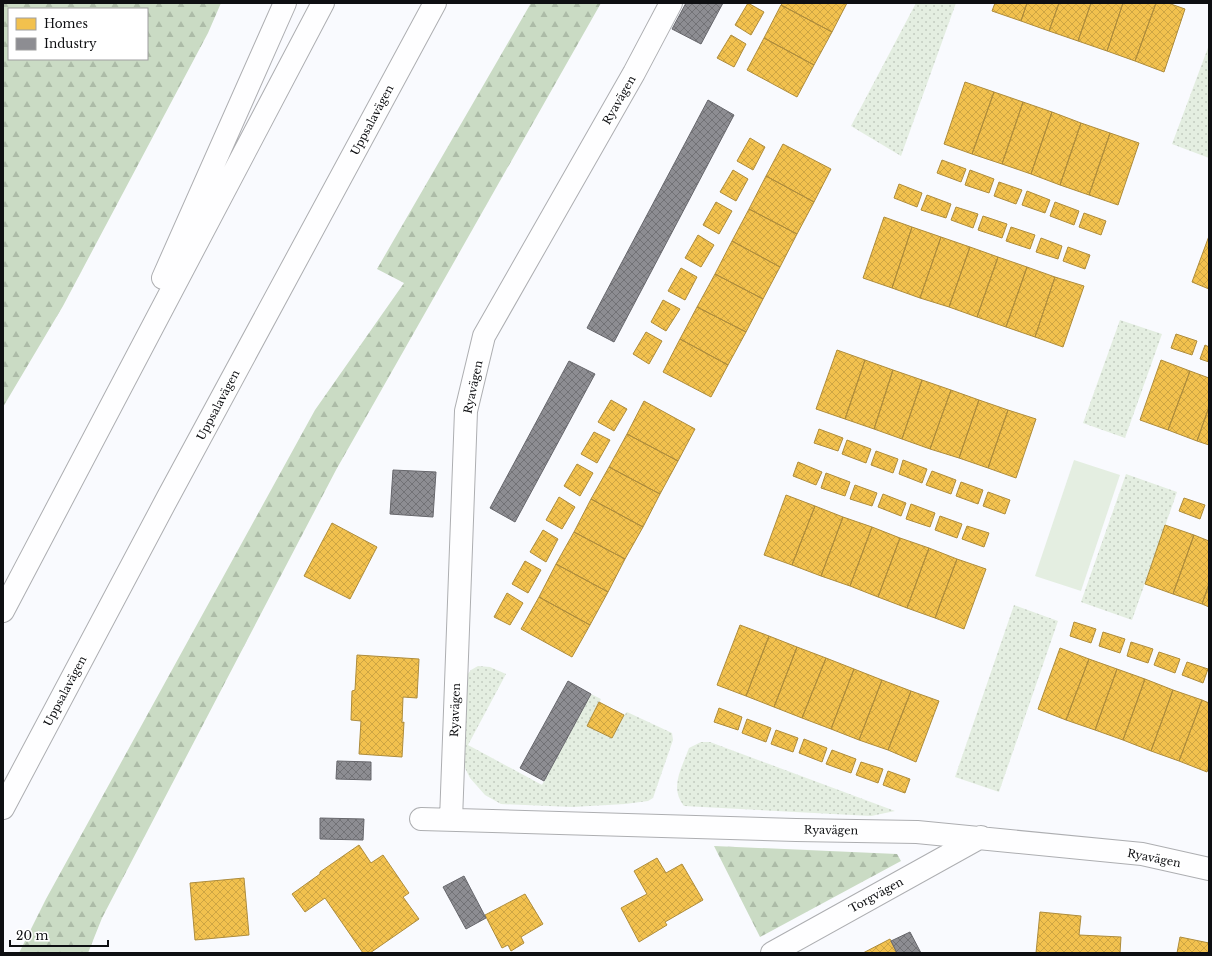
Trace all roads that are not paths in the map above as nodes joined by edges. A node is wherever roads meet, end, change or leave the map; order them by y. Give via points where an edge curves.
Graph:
1 (285, 3) edge
2 (323, 3) edge
3 (435, 3) edge
4 (671, 3) edge
5 (80, 463) junction
6 (3, 611) edge
7 (3, 808) edge
8 (421, 819) dead end
9 (450, 820) junction
10 (981, 837) junction
11 (1209, 869) edge
12 (772, 953) edge

1 - 5 main road
2 - 5 main road
3 - 7 main road, Uppsalavägen
4 - 9 main road, Ryavägen via 484,336 466,411
5 - 6 main road
8 - 9 main road, Ryavägen
9 - 10 main road, Ryavägen via 917,832
10 - 11 main road, Ryavägen via 1142,854
10 - 12 main road, Torgvägen

